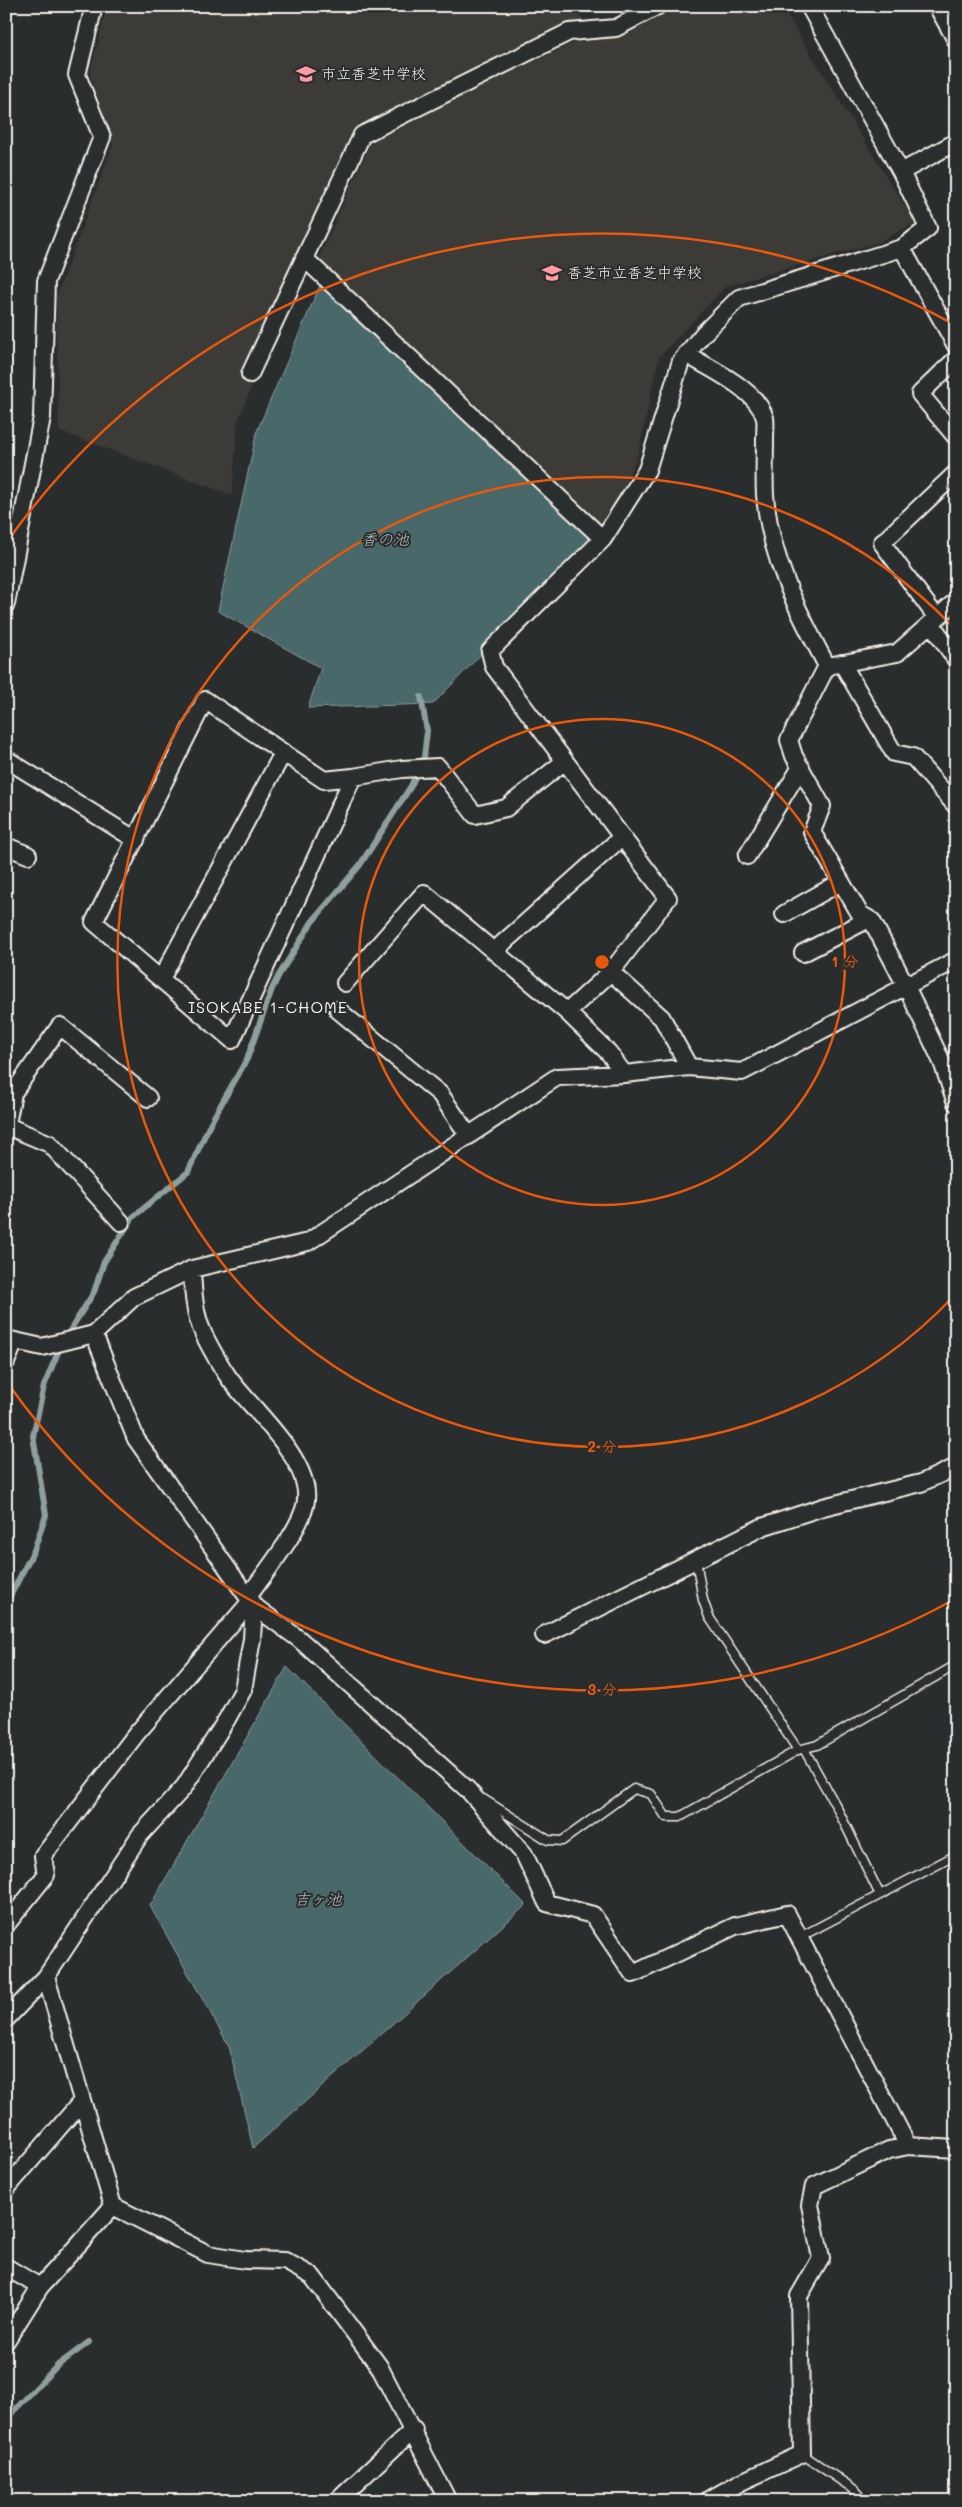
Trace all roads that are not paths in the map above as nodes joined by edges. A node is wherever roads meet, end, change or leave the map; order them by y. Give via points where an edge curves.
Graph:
1 (94, 6) edge
2 (658, 6) edge
3 (809, 6) edge
4 (937, 6) edge
5 (956, 40) edge
6 (956, 142) edge
7 (901, 172) junction
8 (902, 248) junction
9 (304, 258) junction
10 (956, 346) edge
11 (686, 354) junction
12 (956, 359) edge
13 (250, 374) dead end
14 (956, 437) edge
15 (956, 473) edge
16 (603, 539) junction
17 (956, 601) edge
18 (6, 604) edge
19 (934, 620) junction
20 (956, 660) edge
21 (835, 665) junction
22 (283, 753) junction
23 (6, 759) edge
24 (565, 761) junction
25 (800, 768) junction
26 (353, 777) junction
27 (956, 806) edge
28 (622, 837) junction
29 (136, 840) junction
30 (6, 846) edge
31 (28, 855) dead end
32 (747, 856) dead end
33 (841, 882) junction
34 (784, 914) dead end
35 (869, 919) junction
36 (494, 951) junction
37 (802, 953) dead end
38 (956, 960) edge
39 (611, 972) junction
40 (161, 979) junction
41 (345, 983) dead end
42 (906, 986) junction
43 (338, 1010) dead end
44 (567, 1012) junction
45 (689, 1066) junction
46 (624, 1074) junction
47 (148, 1098) dead end
48 (956, 1103) edge
49 (6, 1127) edge
50 (470, 1136) junction
51 (121, 1222) dead end
52 (192, 1269) junction
53 (94, 1334) junction
54 (10, 1340) edge
55 (6, 1362) edge
56 (956, 1467) edge
57 (696, 1560) junction
58 (251, 1601) junction
59 (544, 1635) dead end
60 (956, 1665) edge
61 (801, 1750) junction
62 (468, 1790) junction
63 (956, 1855) edge
64 (880, 1895) junction
65 (6, 1926) edge
66 (800, 1937) junction
67 (46, 1977) junction
68 (6, 2019) edge
69 (82, 2101) junction
70 (908, 2146) junction
71 (956, 2149) edge
72 (6, 2189) edge
73 (113, 2206) junction
74 (6, 2267) edge
75 (40, 2287) junction
76 (6, 2341) edge
77 (414, 2430) junction
78 (802, 2454) junction
79 (338, 2501) edge
80 (448, 2501) edge
81 (707, 2501) edge
82 (864, 2501) edge

1 - 18 street via 77,75 102,137 46,281 42,417
2 - 9 street via 616,28 569,32 362,135
3 - 7 street
4 - 5 street
6 - 7 street
7 - 8 street via 928,228
8 - 10 street
8 - 11 street via 739,298
9 - 13 street
9 - 16 street
11 - 16 street via 681,361 647,470
11 - 21 street via 741,387 765,419 768,522 781,568 794,605
12 - 14 street via 920,394
15 - 19 street via 882,542
16 - 24 street via 490,651 494,667
17 - 19 street
19 - 20 street
19 - 21 street via 897,652
21 - 25 street via 789,740
21 - 27 street via 894,753 913,757
22 - 26 street via 324,780
22 - 29 street via 205,700
22 - 40 street
23 - 29 street
24 - 26 street via 506,808 475,815 438,767
24 - 28 street
25 - 32 street
25 - 33 street via 822,806 812,832
26 - 40 street via 232,1040
28 - 36 street
28 - 39 street via 668,898
29 - 40 street via 94,922
30 - 31 street
33 - 34 street
33 - 35 street via 860,914
35 - 37 street
35 - 42 street
36 - 41 street via 424,893
36 - 44 street
38 - 42 street
39 - 44 street
39 - 45 street via 662,1018
42 - 45 street via 742,1072
42 - 48 street via 942,1062
43 - 50 street via 440,1094
44 - 46 street
45 - 46 street
46 - 50 street via 556,1077
47 - 49 street via 60,1026 13,1093
49 - 51 street via 50,1144
50 - 52 street via 308,1242
52 - 53 street via 134,1297
52 - 58 street via 195,1308 203,1334 229,1378 290,1451 302,1474 306,1500 296,1528
53 - 54 street via 42,1347
53 - 58 street via 136,1439
54 - 55 street
56 - 57 street via 921,1483 823,1507 762,1527
57 - 59 street
57 - 61 lane via 702,1600 709,1617
58 - 62 street via 299,1639
58 - 65 street via 137,1732 43,1856 46,1875
58 - 67 street via 252,1639 243,1690 184,1787 140,1835
60 - 61 lane via 817,1745
61 - 62 lane via 680,1817 666,1818 651,1794 634,1789 562,1841 548,1840
61 - 64 lane via 836,1806
62 - 66 street via 524,1854 548,1902 594,1915 633,1974 735,1926 787,1914
63 - 64 lane
64 - 66 lane
66 - 70 street
67 - 68 street
67 - 69 street
69 - 72 street
69 - 73 street
70 - 71 street
70 - 78 street via 889,2150 814,2186 810,2206 821,2258 799,2296
73 - 75 street
73 - 77 street via 208,2254 286,2262 312,2276 380,2366
74 - 75 street
75 - 76 street
77 - 79 street
77 - 80 street
78 - 81 street
78 - 82 lane via 855,2490

